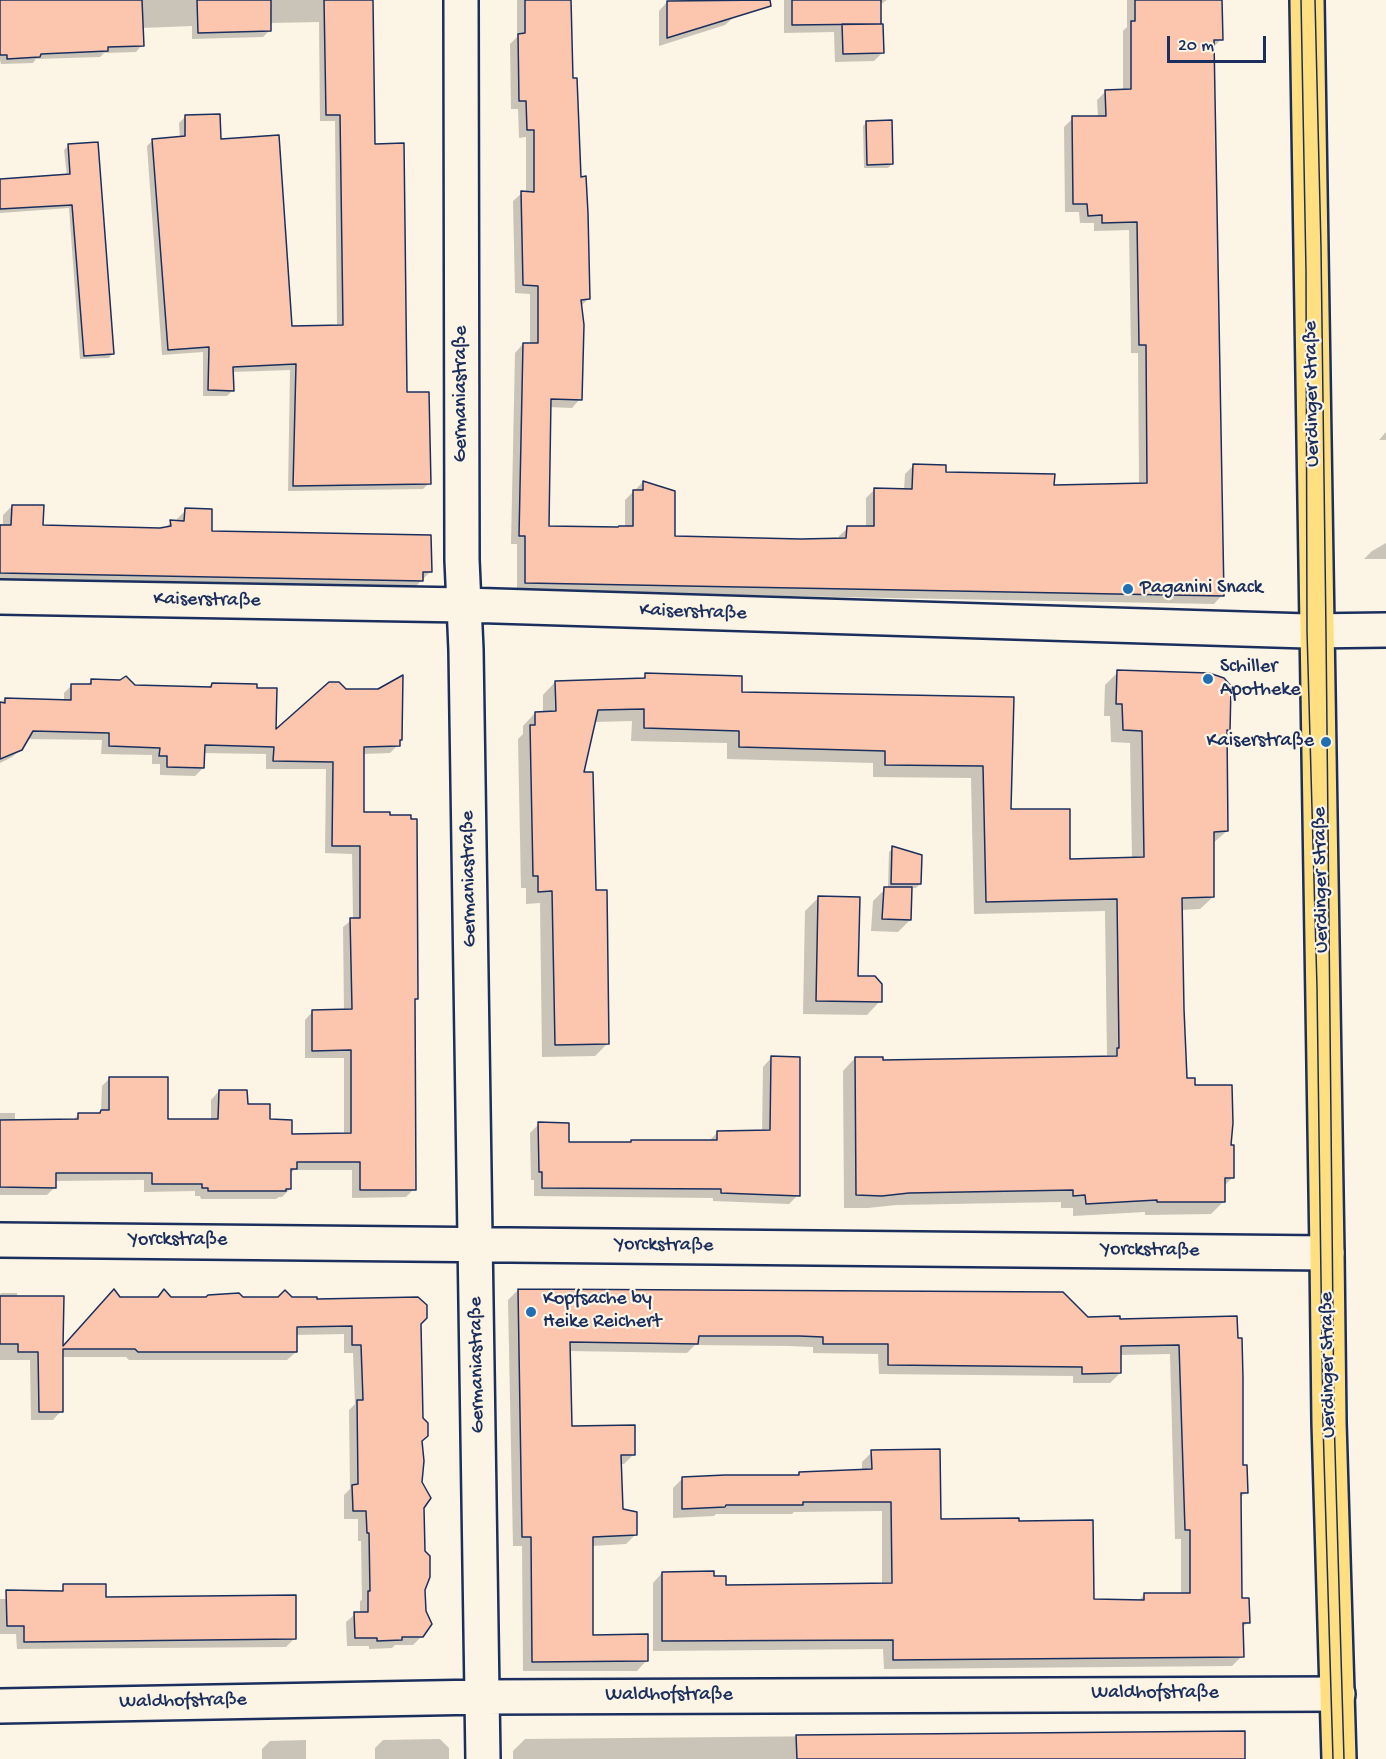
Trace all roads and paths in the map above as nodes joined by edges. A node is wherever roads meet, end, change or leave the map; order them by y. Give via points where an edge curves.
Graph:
1 (461, 0) edge
2 (1307, 0) edge
3 (0, 597) edge
4 (464, 605) junction
5 (1386, 630) edge
6 (1318, 631) junction
7 (0, 1240) edge
8 (476, 1244) junction
9 (1327, 1253) junction
10 (1338, 1694) junction
11 (482, 1696) junction
12 (0, 1706) edge
13 (483, 1759) edge
14 (1339, 1759) edge

1 - 4 street, Germaniastraße
2 - 6 main road, Uerdinger Straße
3 - 4 street, Kaiserstraße
4 - 6 street, Kaiserstraße
4 - 8 street, Germaniastraße
5 - 6 street, Kaiserstraße
6 - 9 main road, Uerdinger Straße
7 - 8 street, Yorckstraße
8 - 9 street, Yorckstraße
8 - 11 street, Germaniastraße
9 - 10 main road, Uerdinger Straße
10 - 11 street, Waldhofstraße
10 - 14 main road, Uerdinger Straße
11 - 12 street, Waldhofstraße
11 - 13 street, Germaniastraße

